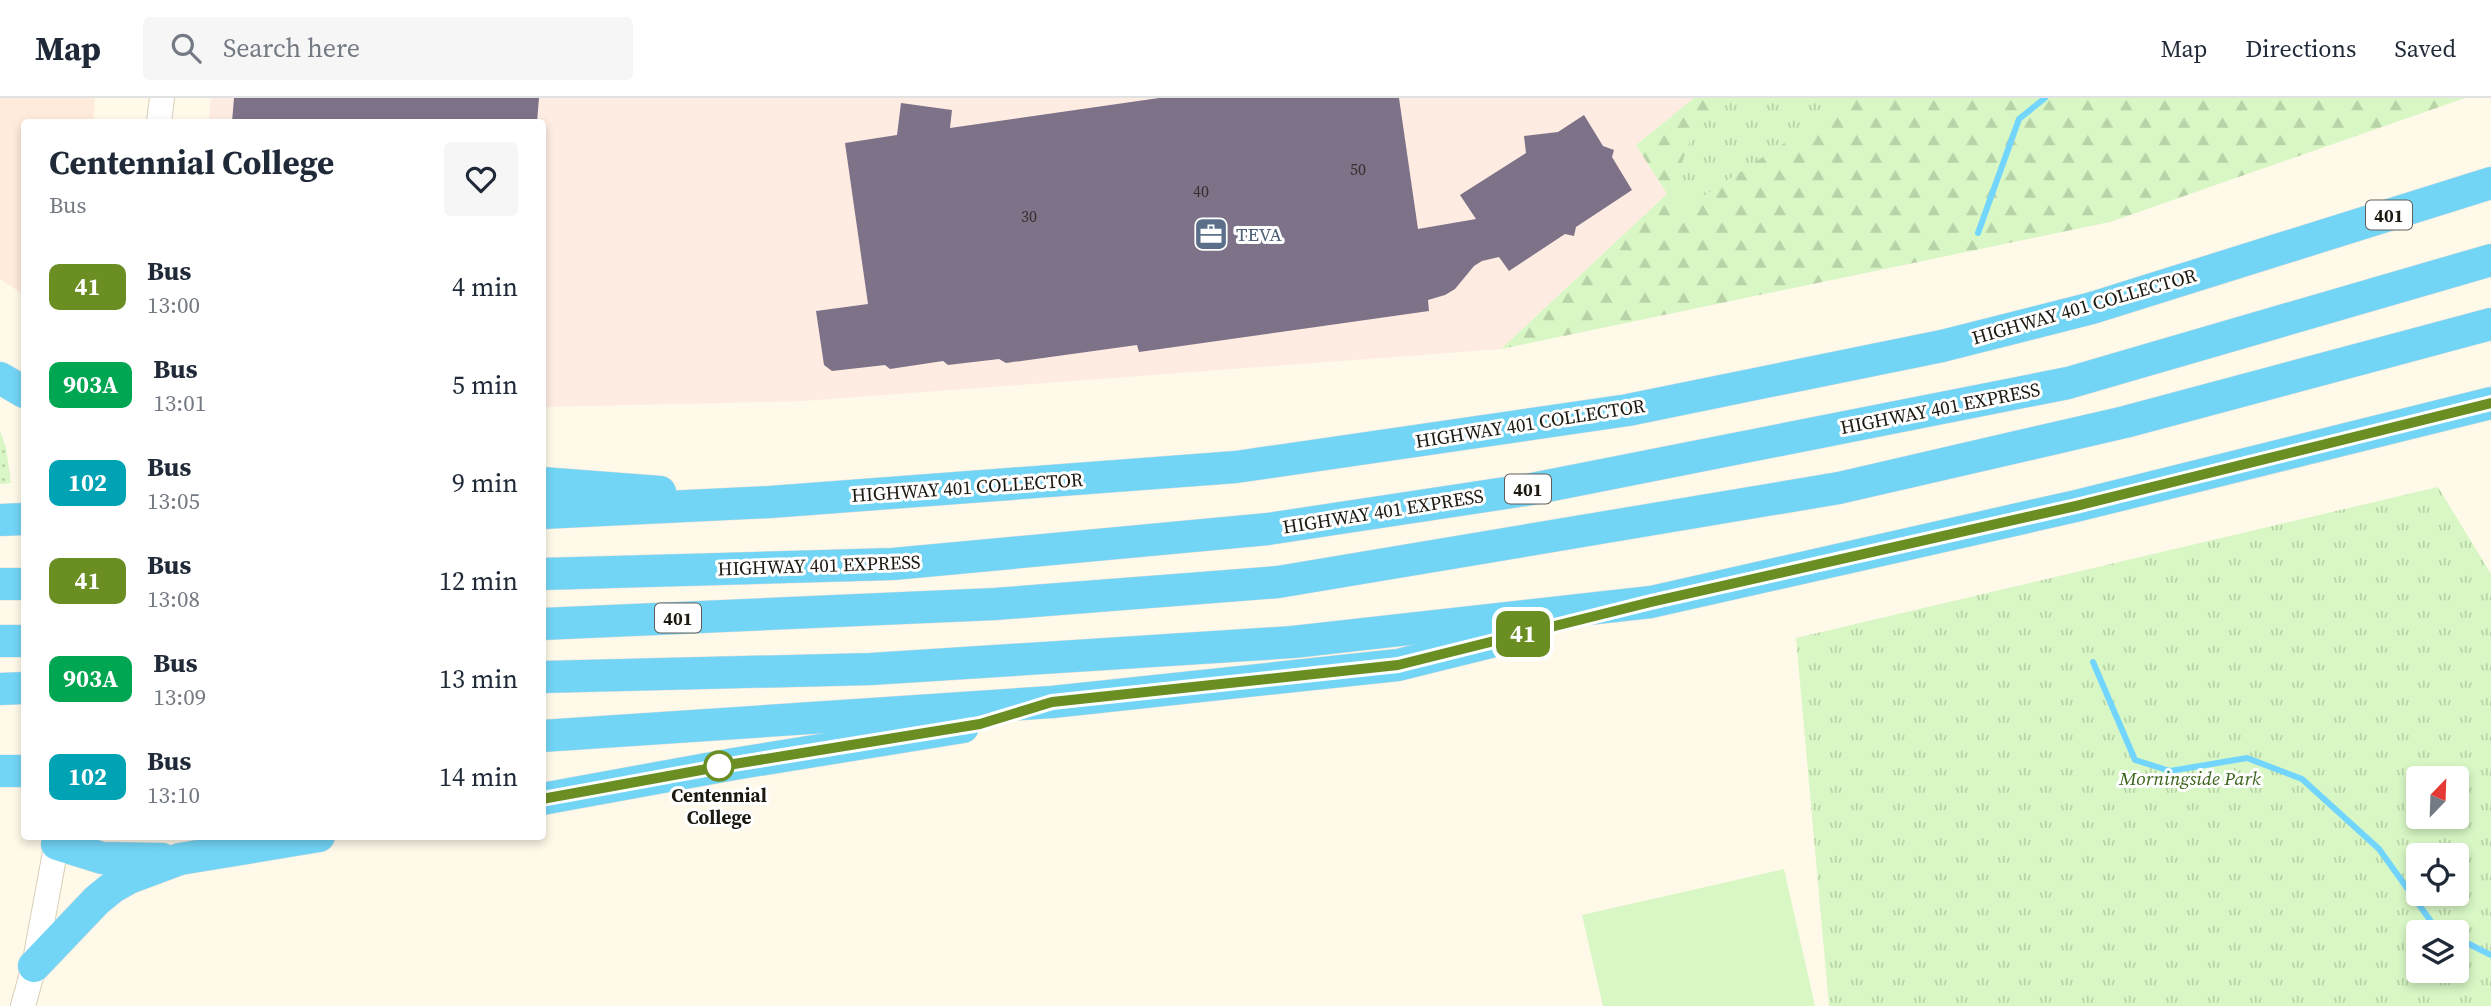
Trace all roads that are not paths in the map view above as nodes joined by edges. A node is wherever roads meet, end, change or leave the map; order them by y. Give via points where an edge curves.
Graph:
1 (162, 98) edge
2 (159, 119) edge
3 (2491, 183) edge
4 (2491, 260) edge
5 (2491, 324) edge
6 (0, 378) edge
7 (21, 390) edge
8 (2491, 403) edge
9 (546, 483) edge
10 (770, 502) junction
11 (546, 513) edge
12 (21, 519) edge
13 (0, 520) edge
14 (546, 574) edge
15 (0, 584) edge
16 (21, 584) edge
17 (1651, 602) junction
18 (546, 624) edge
19 (21, 641) edge
20 (0, 642) edge
21 (546, 677) edge
22 (21, 688) edge
23 (0, 689) edge
24 (1052, 702) junction
25 (546, 736) edge
26 (0, 771) edge
27 (21, 771) edge
28 (546, 798) edge
29 (57, 840) edge
30 (295, 840) edge
31 (180, 859) junction
32 (34, 967) junction
33 (23, 1006) edge
34 (35, 1006) edge

1 - 2 main road
3 - 10 highway, HIGHWAY 401 COLLECTOR / 401 via 2092,308 1942,346 1629,410 1236,467
4 - 14 highway, HIGHWAY 401 EXPRESS / 401 via 2068,383 1532,489 1268,529 893,564
5 - 18 highway, 401 via 2125,422 1839,488 1278,582 995,604
6 - 7 highway
8 - 17 highway via 2076,506
9 - 10 highway
10 - 11 highway, HIGHWAY 401 COLLECTOR / 401
12 - 13 highway
15 - 16 highway
17 - 21 highway via 1293,642 870,669
17 - 24 highway via 1398,665
19 - 20 highway
22 - 23 highway
24 - 25 highway
24 - 28 highway via 980,724
26 - 27 highway
29 - 31 highway via 102,858
29 - 32 main road
30 - 31 highway
31 - 32 highway via 113,887
32 - 33 main road
32 - 34 main road

